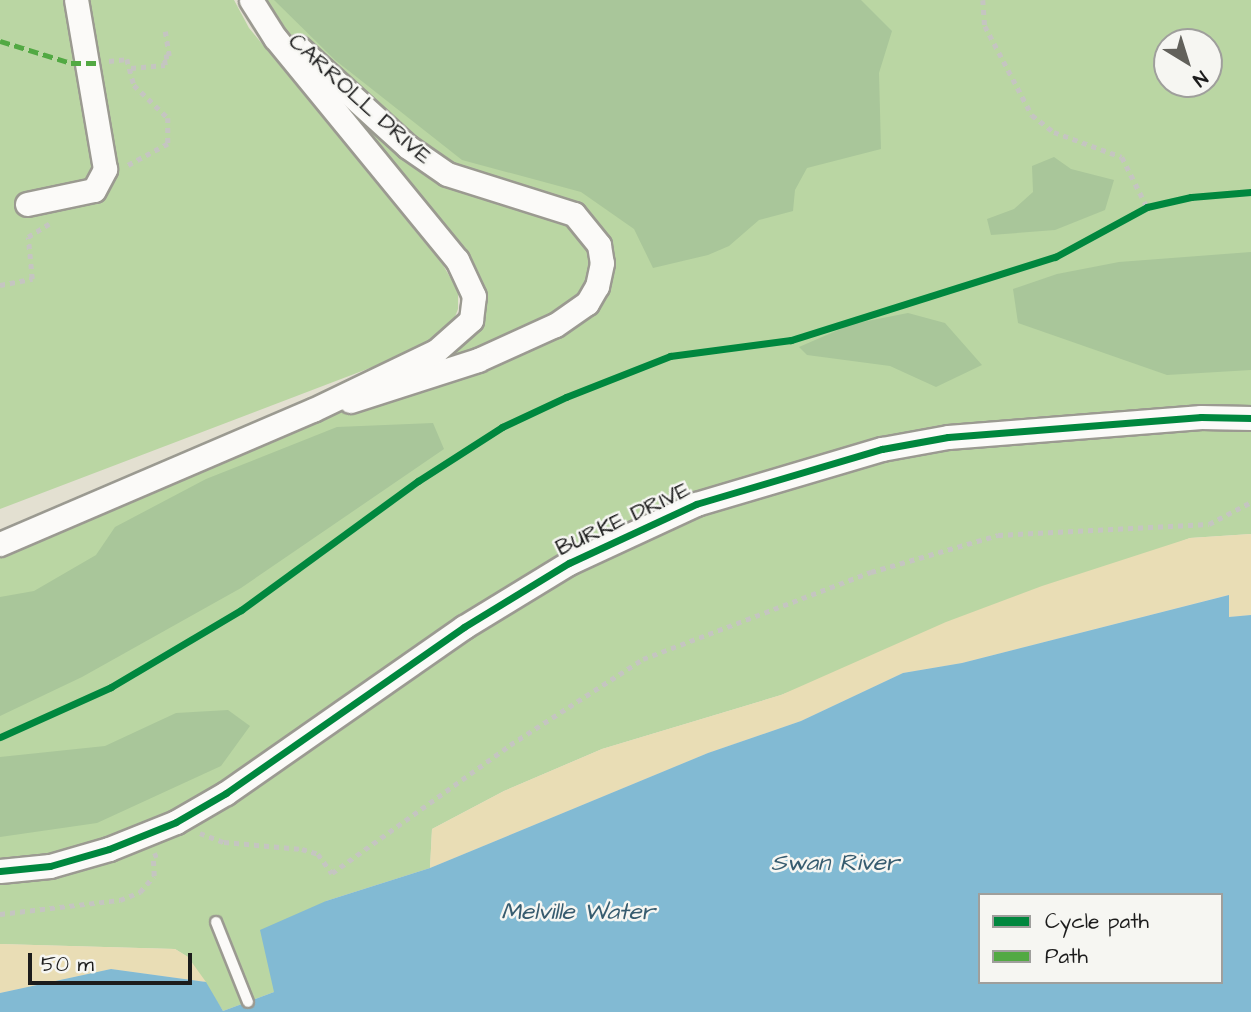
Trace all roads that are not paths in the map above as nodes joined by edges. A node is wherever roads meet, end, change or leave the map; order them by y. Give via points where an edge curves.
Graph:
1 (76, 0) edge
2 (251, 0) edge
3 (257, 0) edge
4 (27, 204) dead end
5 (313, 410) junction
6 (1251, 418) edge
7 (0, 544) edge
8 (0, 871) edge
9 (216, 922) dead end
10 (247, 1002) dead end

1 - 4 street via 105,169 94,190
2 - 5 street, CARROLL DRIVE via 275,38 457,260 474,296 471,320 454,340
3 - 5 street, CARROLL DRIVE via 298,48 426,162 466,183 574,214 599,245 602,263 587,303 555,325 478,360 389,391
5 - 7 street, CARROLL DRIVE
6 - 8 street, BURKE DRIVE via 1201,417 948,437 882,449 695,504 569,563 475,620 226,793 176,822 50,866
9 - 10 lane

